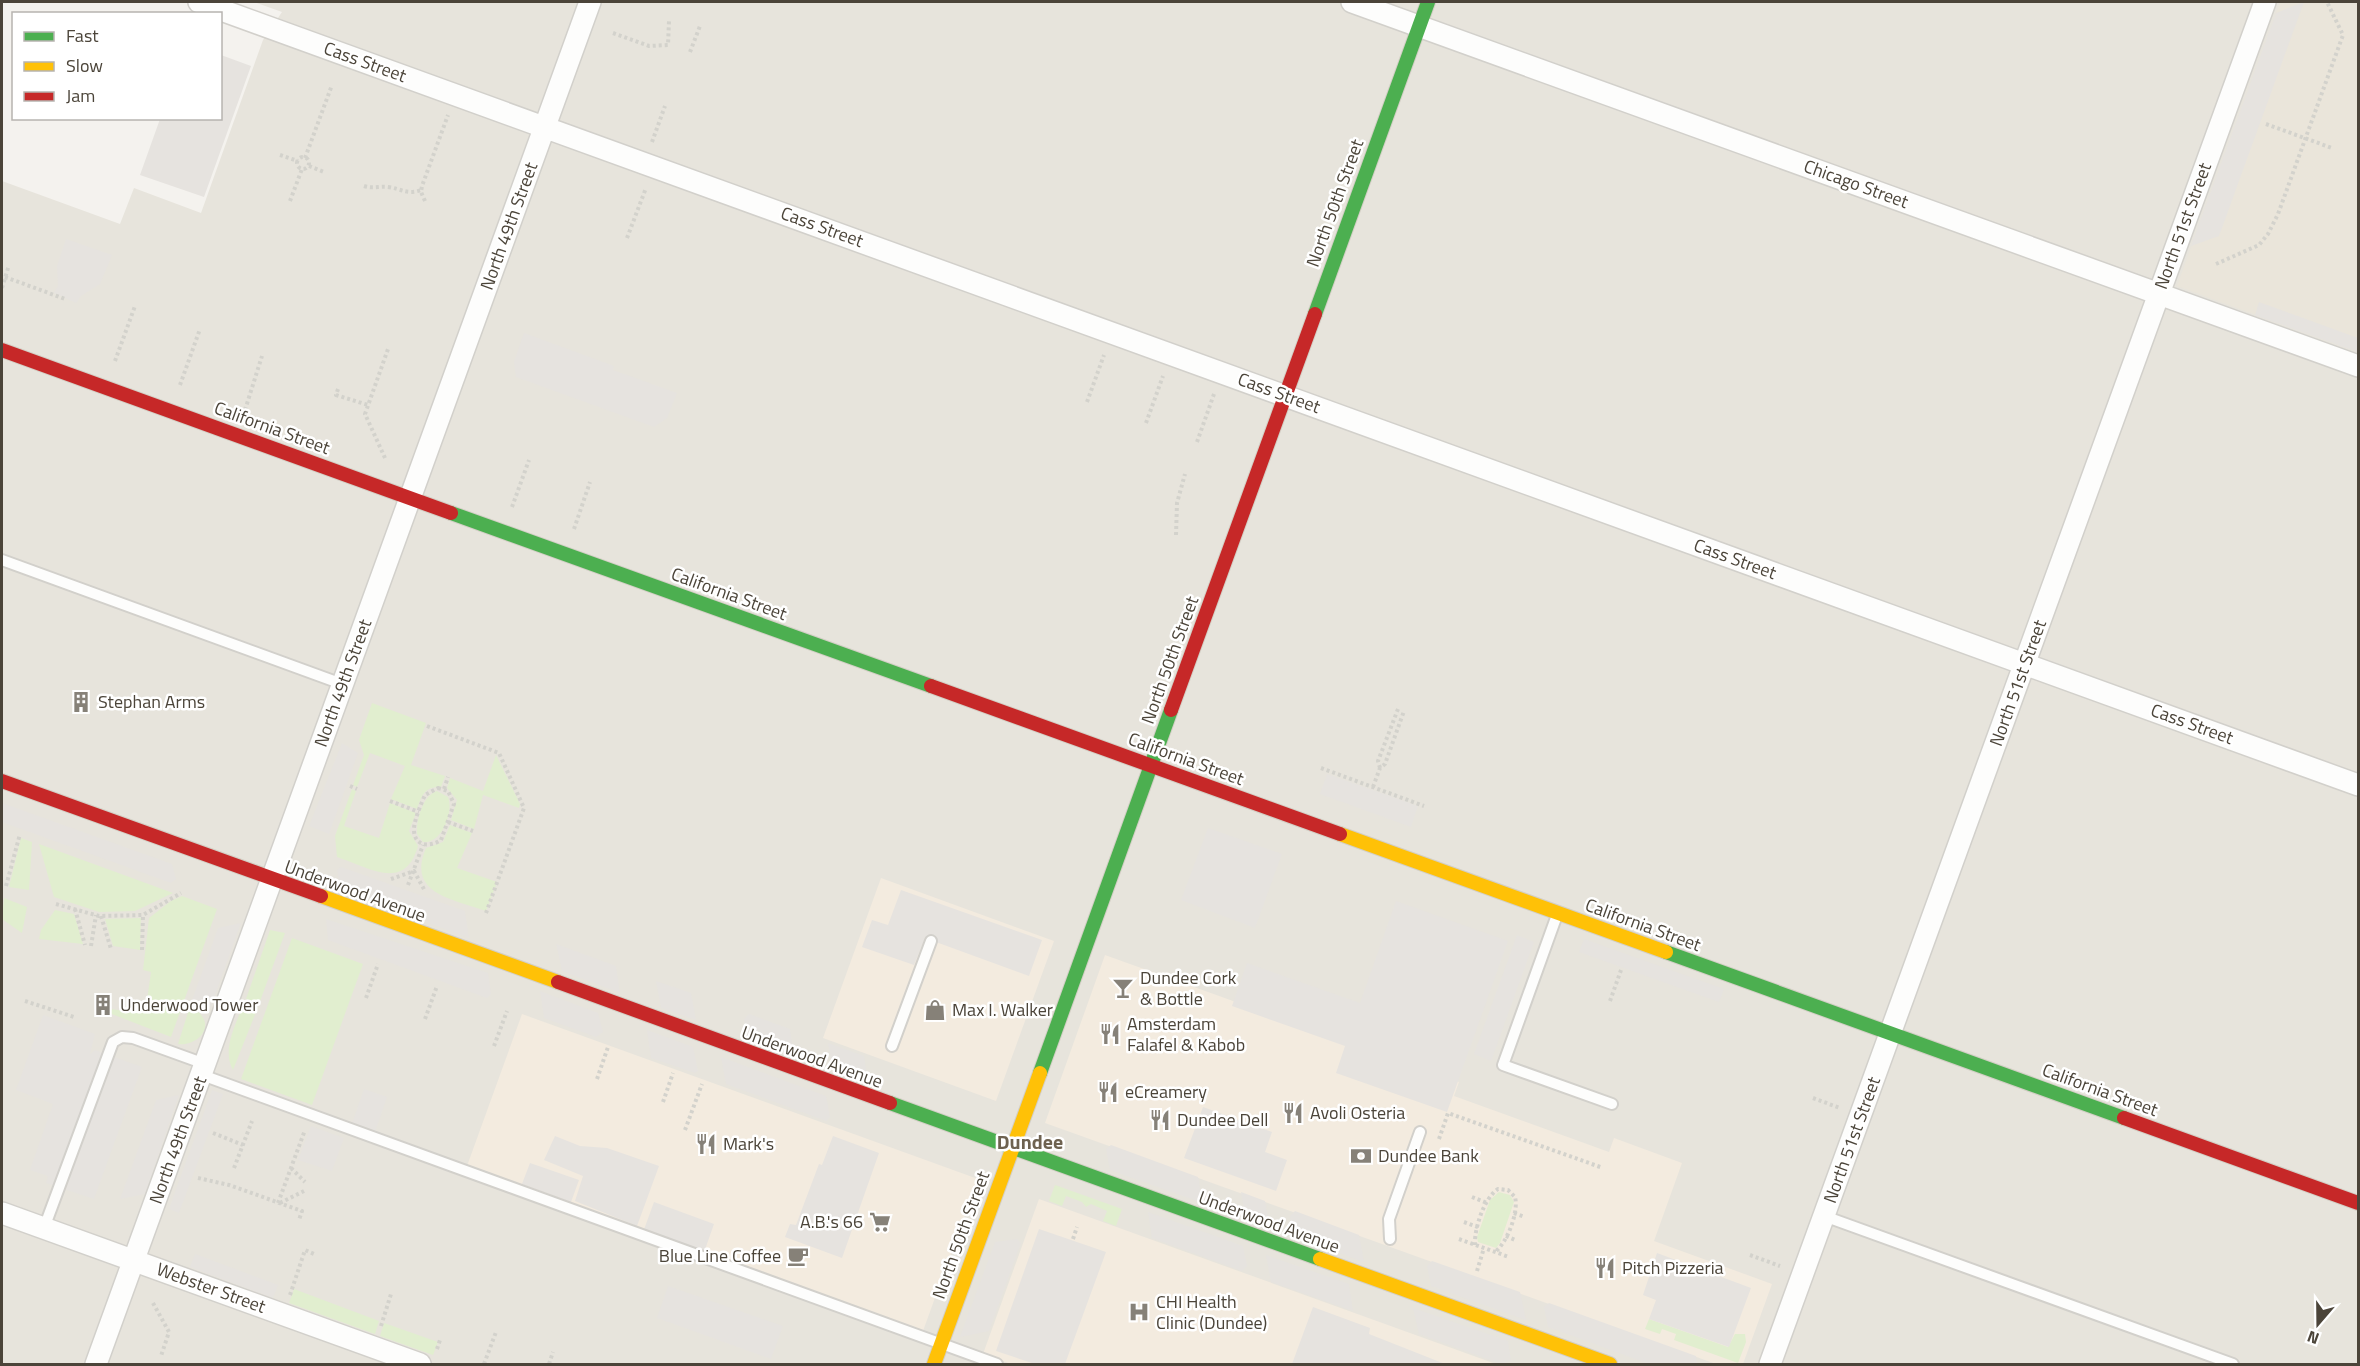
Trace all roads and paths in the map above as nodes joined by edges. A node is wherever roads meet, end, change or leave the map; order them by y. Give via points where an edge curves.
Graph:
1 (199, 2) edge
2 (590, 2) edge
3 (1352, 2) edge
4 (1428, 2) edge
5 (2265, 2) edge
6 (2327, 2) edge
7 (669, 21) dead end
8 (700, 26) dead end
9 (1419, 26) junction
10 (613, 33) dead end
11 (690, 52) dead end
12 (332, 85) dead end
13 (665, 106) dead end
14 (451, 108) dead end
15 (2265, 124) dead end
16 (545, 127) junction
17 (2305, 139) junction
18 (2332, 148) dead end
19 (649, 151) dead end
20 (280, 156) dead end
21 (305, 158) junction
22 (298, 161) junction
23 (309, 166) junction
24 (302, 169) junction
25 (324, 172) dead end
26 (648, 182) dead end
27 (364, 186) dead end
28 (422, 189) junction
29 (404, 193) junction
30 (290, 201) dead end
31 (401, 201) dead end
32 (425, 201) dead end
33 (627, 238) dead end
34 (2216, 264) dead end
35 (9, 265) dead end
36 (5, 277) junction
37 (2, 288) edge
38 (2159, 293) junction
39 (65, 298) dead end
40 (135, 306) dead end
41 (200, 329) dead end
42 (1107, 348) dead end
43 (388, 349) dead end
44 (2, 350) edge
45 (262, 356) dead end
46 (2358, 366) edge
47 (113, 368) dead end
48 (1165, 369) dead end
49 (1216, 388) dead end
50 (338, 389) dead end
51 (178, 392) dead end
52 (1284, 395) junction
53 (1087, 402) dead end
54 (368, 405) junction
55 (243, 414) dead end
56 (1146, 423) dead end
57 (1197, 442) dead end
58 (385, 458) dead end
59 (529, 460) dead end
60 (1185, 474) dead end
61 (590, 482) dead end
62 (410, 497) junction
63 (510, 511) dead end
64 (572, 533) dead end
65 (1176, 536) dead end
66 (2, 560) edge
67 (2025, 664) junction
68 (342, 684) junction
69 (1398, 709) dead end
70 (1404, 711) dead end
71 (427, 726) dead end
72 (1151, 766) junction
73 (1321, 768) dead end
74 (1380, 768) junction
75 (448, 777) dead end
76 (2, 781) edge
77 (2358, 784) edge
78 (350, 786) dead end
79 (1373, 787) junction
80 (357, 789) dead end
81 (444, 789) junction
82 (390, 801) dead end
83 (1424, 806) dead end
84 (419, 812) junction
85 (448, 822) junction
86 (473, 831) dead end
87 (20, 834) dead end
88 (423, 844) junction
89 (414, 871) junction
90 (391, 879) dead end
91 (272, 880) junction
92 (408, 885) dead end
93 (6, 886) dead end
94 (425, 891) dead end
95 (181, 893) dead end
96 (56, 904) dead end
97 (75, 909) junction
98 (486, 913) dead end
99 (1558, 913) junction
100 (96, 915) junction
101 (143, 915) junction
102 (101, 916) junction
103 (931, 941) dead end
104 (85, 945) dead end
105 (91, 946) dead end
106 (111, 949) dead end
107 (142, 950) dead end
108 (378, 964) dead end
109 (1621, 970) dead end
110 (437, 986) dead end
111 (366, 998) dead end
112 (25, 1001) dead end
113 (1610, 1001) dead end
114 (507, 1011) dead end
115 (74, 1017) dead end
116 (425, 1019) dead end
117 (1892, 1033) junction
118 (494, 1046) dead end
119 (892, 1046) dead end
120 (608, 1047) dead end
121 (204, 1070) junction
122 (673, 1073) dead end
123 (597, 1079) dead end
124 (702, 1084) dead end
125 (1813, 1098) dead end
126 (663, 1102) dead end
127 (1612, 1104) dead end
128 (1846, 1110) dead end
129 (1448, 1113) dead end
130 (252, 1121) dead end
131 (307, 1125) dead end
132 (685, 1130) dead end
133 (1420, 1132) dead end
134 (213, 1133) dead end
135 (243, 1145) junction
136 (1012, 1148) junction
137 (234, 1168) dead end
138 (291, 1168) junction
139 (1603, 1168) dead end
140 (198, 1178) dead end
141 (305, 1182) dead end
142 (304, 1191) dead end
143 (1472, 1197) dead end
144 (279, 1203) junction
145 (1487, 1203) junction
146 (2358, 1203) edge
147 (2, 1213) edge
148 (1514, 1213) junction
149 (1824, 1216) junction
150 (1525, 1217) dead end
151 (298, 1220) dead end
152 (1464, 1222) dead end
153 (1077, 1227) dead end
154 (1478, 1227) junction
155 (45, 1228) junction
156 (1506, 1236) junction
157 (1073, 1239) dead end
158 (1390, 1239) dead end
159 (1459, 1239) dead end
160 (1515, 1240) dead end
161 (1475, 1245) junction
162 (1484, 1248) junction
163 (1496, 1252) junction
164 (314, 1254) dead end
165 (1750, 1255) dead end
166 (1509, 1257) dead end
167 (134, 1260) junction
168 (1785, 1268) dead end
169 (1477, 1270) dead end
170 (294, 1284) dead end
171 (391, 1294) dead end
172 (153, 1303) dead end
173 (385, 1312) dead end
174 (496, 1332) dead end
175 (941, 1345) junction
176 (553, 1352) dead end
177 (161, 1356) dead end
178 (96, 1365) edge
179 (420, 1365) edge
180 (484, 1365) edge
181 (549, 1365) edge
182 (934, 1365) edge
183 (997, 1365) edge
184 (1610, 1365) edge
185 (1770, 1365) edge
186 (2233, 1365) edge

1 - 16 street, Cass Street
2 - 16 street, North 49th Street
3 - 9 street, Chicago Street
4 - 9 street, North 50th Street
5 - 38 street, North 51st Street
6 - 17 path via 2343,35
7 - 10 path via 668,45 649,46
8 - 11 path
9 - 38 street, Chicago Street
9 - 52 street, North 50th Street
12 - 21 path
13 - 19 path
14 - 28 path
15 - 17 path
16 - 52 street, Cass Street
16 - 62 street, North 49th Street
17 - 18 path
17 - 34 path via 2268,234 2259,245
20 - 22 path
21 - 22 path
21 - 23 path
22 - 24 path
23 - 24 path
23 - 25 path
24 - 30 path
26 - 33 path
27 - 29 path via 388,187
28 - 29 path
28 - 32 path
29 - 31 path
35 - 36 path
36 - 37 path
36 - 39 path
38 - 46 street, Chicago Street
38 - 67 street, North 51st Street
40 - 47 path
41 - 51 path
42 - 53 path
43 - 54 path
44 - 62 street, California Street
45 - 55 path
48 - 56 path
49 - 57 path
50 - 54 path via 336,395
52 - 67 street, Cass Street
52 - 72 street, North 50th Street
54 - 58 path via 364,414
59 - 63 path
60 - 65 path via 1177,503
61 - 64 path
62 - 68 street, North 49th Street
62 - 72 street, California Street
66 - 68 lane
67 - 77 street, Cass Street
67 - 117 street, North 51st Street
68 - 91 street, North 49th Street
69 - 74 path via 1378,761
70 - 74 path via 1385,764
71 - 98 path via 499,753 524,808
72 - 99 street, California Street
72 - 136 street, North 50th Street
73 - 79 path
74 - 79 path
75 - 81 path
76 - 91 street, Underwood Avenue
78 - 80 path
79 - 83 path
81 - 84 path via 429,791
81 - 85 path via 454,804
82 - 84 path
84 - 88 path via 414,829 415,837
85 - 86 path
85 - 88 path via 441,840
87 - 93 path
88 - 89 path
89 - 90 path
89 - 92 path
89 - 94 path
91 - 121 street, North 49th Street
91 - 136 street, Underwood Avenue
95 - 101 path
96 - 97 path
97 - 100 path
97 - 104 path
99 - 117 street, California Street
99 - 127 lane via 1503,1065
100 - 102 path
100 - 105 path
101 - 102 path
101 - 107 path
102 - 106 path
103 - 119 lane
108 - 111 path
109 - 113 path
110 - 116 path
112 - 115 path
114 - 118 path
117 - 146 street, California Street
117 - 149 street, North 51st Street
120 - 123 path
121 - 155 lane via 133,1038 122,1037 113,1042
121 - 167 street, North 49th Street
121 - 175 lane
122 - 126 path
124 - 132 path
125 - 128 path
129 - 139 path
130 - 135 path
131 - 138 path
133 - 158 lane via 1389,1219
134 - 135 path
135 - 137 path
136 - 175 street, North 50th Street
136 - 184 street, Underwood Avenue
138 - 141 path
138 - 144 path
140 - 144 path
142 - 144 path
143 - 145 path
144 - 151 path via 302,1211
145 - 148 path via 1494,1191 1505,1189 1515,1197
145 - 154 path
147 - 155 street, Webster Street
148 - 150 path
148 - 156 path
149 - 185 street, North 51st Street
149 - 186 lane
152 - 154 path
153 - 157 path
154 - 161 path
155 - 167 street, Webster Street
156 - 160 path
156 - 163 path
159 - 161 path
161 - 162 path
162 - 163 path
162 - 169 path
163 - 166 path
164 - 170 path via 305,1250
165 - 168 path
167 - 178 street, North 49th Street
167 - 179 street, Webster Street
171 - 173 path
172 - 177 path via 169,1332
174 - 180 path
175 - 182 street, North 50th Street
175 - 183 lane
176 - 181 path

